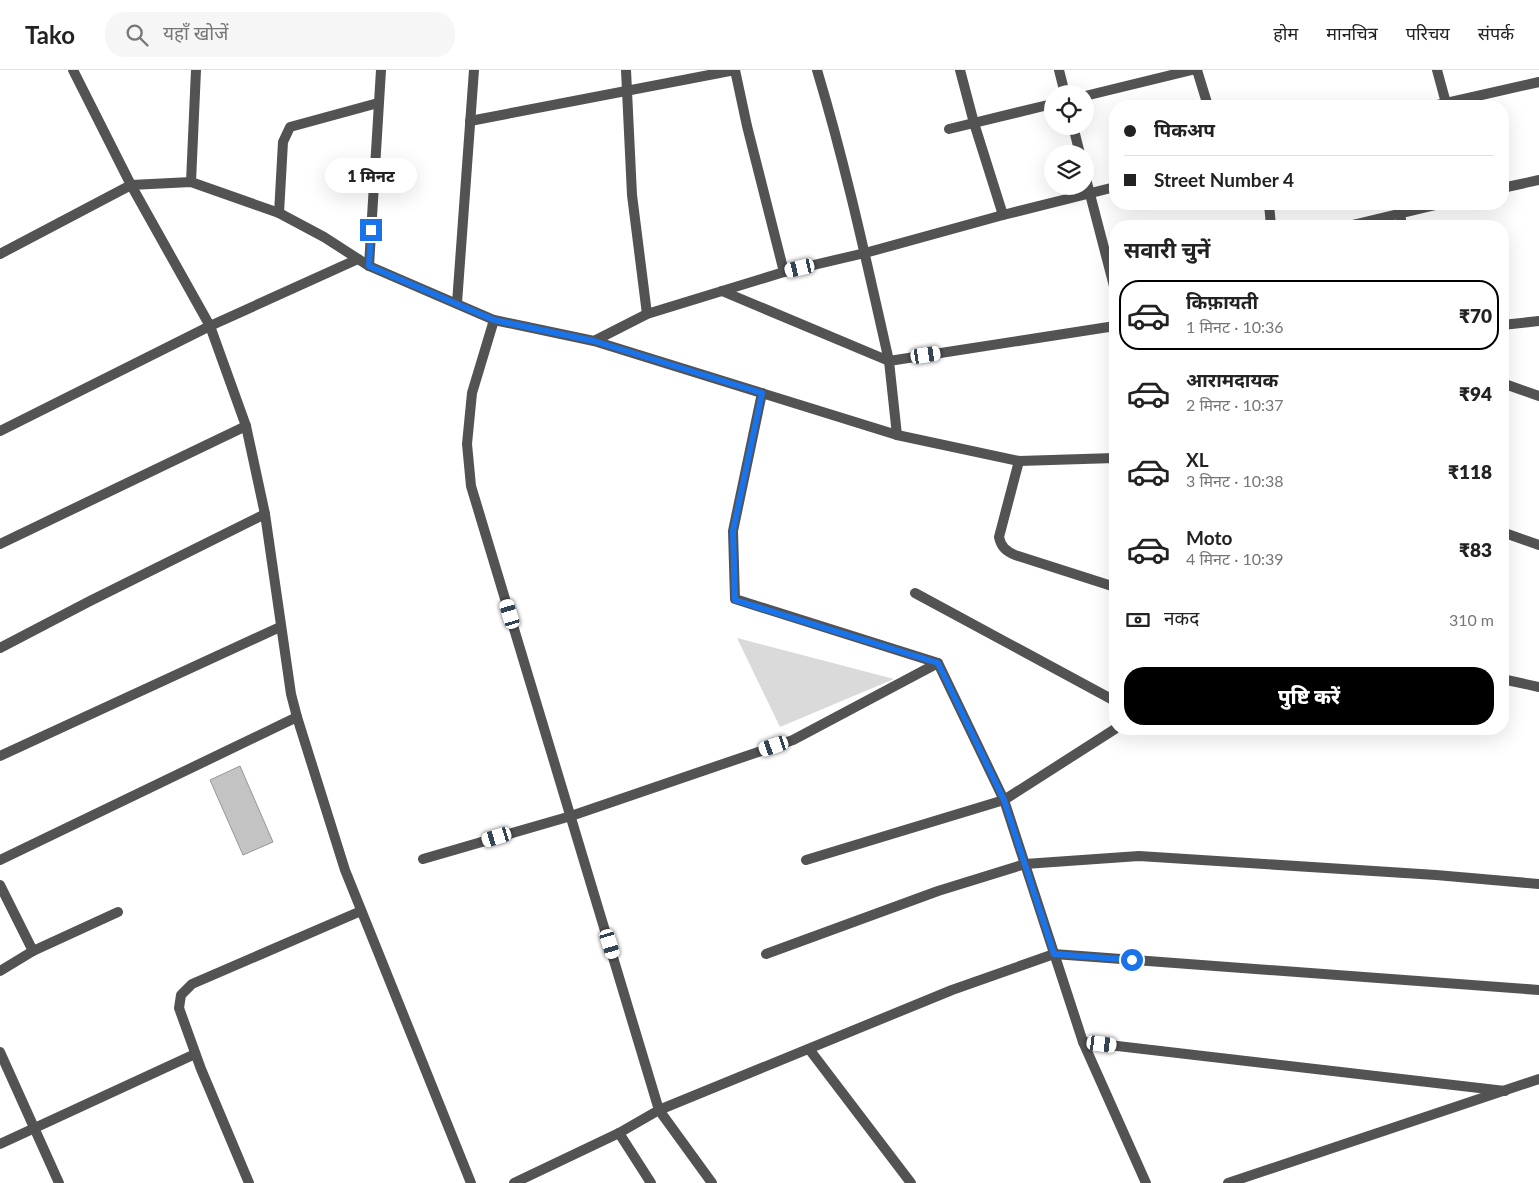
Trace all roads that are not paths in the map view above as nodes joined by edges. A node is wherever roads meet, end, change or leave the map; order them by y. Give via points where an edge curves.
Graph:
1 (73, 70) edge
2 (196, 70) edge
3 (381, 70) edge
4 (474, 70) edge
5 (626, 70) edge
6 (735, 70) edge
7 (817, 70) edge
8 (960, 70) edge
9 (1059, 70) edge
10 (1192, 70) edge
11 (1197, 70) edge
12 (1437, 70) edge
13 (1539, 82) edge
14 (1063, 85) edge
15 (628, 91) junction
16 (1094, 94) edge
17 (1206, 100) edge
18 (1445, 100) edge
19 (1459, 100) edge
20 (378, 103) junction
21 (1044, 106) edge
22 (470, 120) junction
23 (974, 123) junction
24 (949, 129) dead end
25 (1539, 180) edge
26 (191, 182) junction
27 (131, 185) junction
28 (1509, 186) edge
29 (1109, 188) edge
30 (1094, 192) edge
31 (1082, 195) edge
32 (1091, 195) edge
33 (1413, 210) edge
34 (279, 212) junction
35 (1400, 213) junction
36 (1003, 215) junction
37 (1372, 220) edge
38 (1401, 220) edge
39 (865, 253) junction
40 (0, 254) edge
41 (358, 259) junction
42 (369, 266) junction
43 (1109, 267) edge
44 (784, 272) junction
45 (722, 291) junction
46 (457, 303) junction
47 (647, 314) junction
48 (494, 320) junction
49 (1539, 321) edge
50 (1509, 324) edge
51 (210, 326) junction
52 (1109, 327) edge
53 (594, 341) junction
54 (889, 361) junction
55 (1509, 385) edge
56 (762, 393) junction
57 (1539, 396) edge
58 (246, 426) junction
59 (0, 431) edge
60 (897, 435) junction
61 (1109, 458) edge
62 (1018, 461) junction
63 (265, 514) junction
64 (1509, 534) edge
65 (0, 544) edge
66 (1539, 545) edge
67 (1109, 585) edge
68 (915, 594) dead end
69 (280, 627) junction
70 (0, 648) edge
71 (938, 663) junction
72 (1509, 681) edge
73 (1539, 687) edge
74 (1109, 697) edge
75 (297, 717) junction
76 (1109, 733) edge
77 (0, 756) edge
78 (1004, 800) junction
79 (571, 816) junction
80 (423, 859) dead end
81 (0, 860) edge
82 (806, 860) dead end
83 (1025, 864) junction
84 (1539, 884) edge
85 (0, 885) edge
86 (361, 911) junction
87 (118, 912) dead end
88 (33, 952) junction
89 (766, 954) dead end
90 (1054, 954) junction
91 (0, 971) edge
92 (1539, 990) edge
93 (1083, 1042) junction
94 (809, 1049) junction
95 (0, 1052) edge
96 (195, 1054) junction
97 (1539, 1080) edge
98 (1505, 1091) junction
99 (659, 1110) junction
100 (34, 1128) junction
101 (619, 1133) junction
102 (0, 1144) edge
103 (59, 1183) edge
104 (248, 1183) edge
105 (471, 1183) edge
106 (514, 1183) edge
107 (651, 1183) edge
108 (712, 1183) edge
109 (911, 1183) edge
110 (1146, 1183) edge
111 (1228, 1183) edge

1 - 27 street
2 - 26 street
3 - 20 street
4 - 22 street
5 - 15 street
6 - 15 street
6 - 44 street
7 - 39 street
8 - 23 street
9 - 14 street
10 - 16 street
11 - 17 street
12 - 18 street
13 - 19 street
15 - 22 street
15 - 47 street via 632,195
20 - 34 street via 290,127 283,142
20 - 42 street
21 - 23 street
22 - 46 street
23 - 24 street
23 - 36 street
25 - 28 street
26 - 27 street
26 - 34 street
27 - 40 street
27 - 51 street
29 - 30 street
31 - 36 street
32 - 43 street
33 - 35 street
34 - 41 street
35 - 37 street
35 - 38 street
36 - 39 street
39 - 44 street
39 - 54 street
41 - 42 street
41 - 51 street
42 - 46 street
44 - 45 street
45 - 47 street
45 - 54 street
46 - 48 street
47 - 53 street
48 - 53 street
48 - 79 street via 472,393 467,444 471,486
49 - 50 street
51 - 58 street
51 - 59 street
52 - 54 street
53 - 56 street
54 - 60 street
55 - 57 street
56 - 60 street
56 - 71 street via 733,531 735,600
58 - 63 street
58 - 65 street
60 - 62 street
61 - 62 street
62 - 67 street via 1000,544 1015,555
63 - 69 street
63 - 70 street
64 - 66 street
68 - 74 street
69 - 75 street via 290,694
69 - 77 street
71 - 78 street
71 - 79 street via 793,740
72 - 73 street
75 - 81 street
75 - 86 street
76 - 78 street
78 - 82 street
78 - 83 street
79 - 80 street
79 - 99 street
83 - 84 street via 1139,856
83 - 89 street via 938,891
83 - 90 street
85 - 88 street
86 - 96 street via 192,984 181,995 179,1008
86 - 105 street
87 - 88 street
88 - 91 street
90 - 92 street
90 - 93 street
90 - 94 street via 952,990
93 - 98 street
93 - 110 street
94 - 99 street
94 - 109 street
95 - 100 street
96 - 100 street
96 - 104 street
97 - 98 street
98 - 111 street
99 - 101 street
99 - 108 street
100 - 102 street
100 - 103 street
101 - 106 street
101 - 107 street

